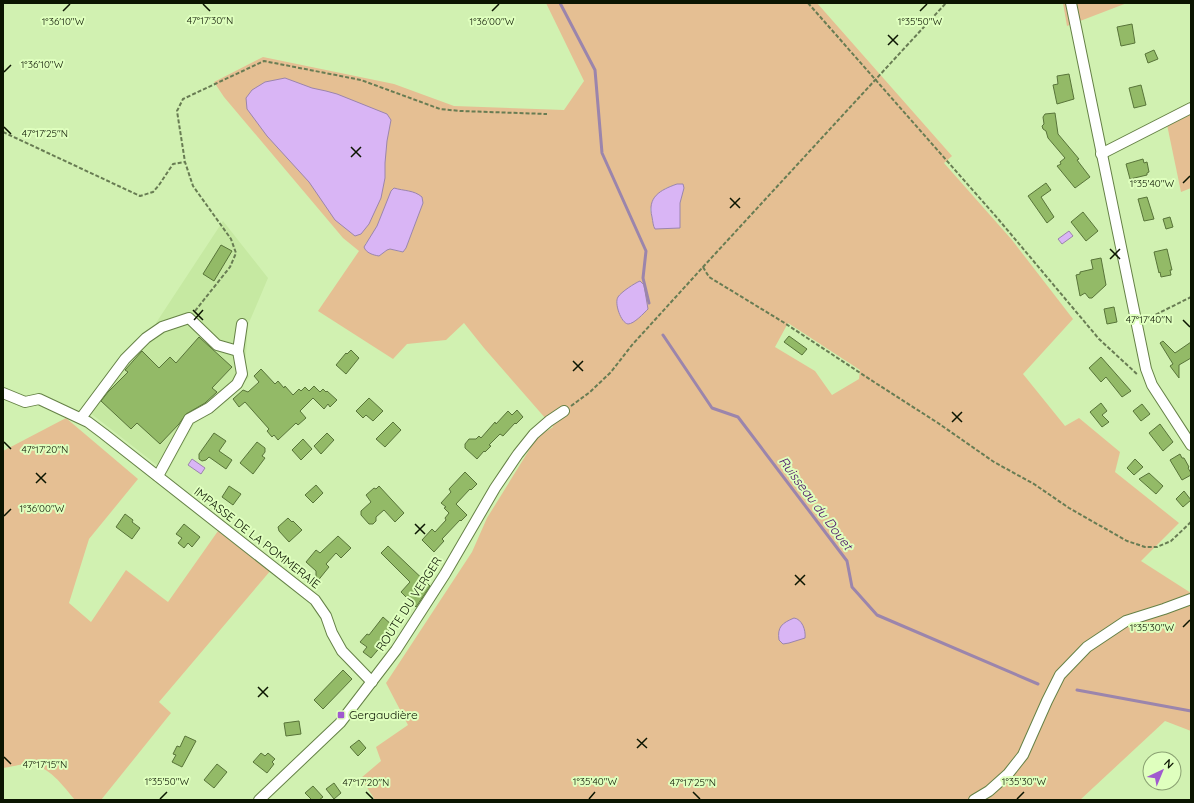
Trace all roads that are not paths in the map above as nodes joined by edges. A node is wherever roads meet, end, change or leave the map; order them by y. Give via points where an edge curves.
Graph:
1 (1071, 3) edge
2 (1191, 108) edge
3 (1102, 154) junction
4 (242, 324) dead end
5 (238, 351) junction
6 (3, 393) edge
7 (564, 411) road end
8 (81, 418) junction
9 (1191, 445) edge
10 (158, 476) junction
11 (1191, 599) edge
12 (372, 682) junction
13 (260, 800) edge
14 (974, 800) edge

1 - 3 street
2 - 3 street
3 - 9 street via 1146,369 1152,385
4 - 5 street
5 - 8 street via 217,345 189,318 162,327 146,338 125,359
5 - 10 street via 242,374 237,384 209,408 189,419
6 - 8 street, IMPASSE DE LA POMMERAIE via 25,402 39,399
7 - 12 street, ROUTE DU VERGER via 534,434 518,454 445,574
8 - 10 street, IMPASSE DE LA POMMERAIE
10 - 12 street, IMPASSE DE LA POMMERAIE via 315,600 326,616 342,651
11 - 14 street via 1126,621 1087,647 1060,675 1023,755 1008,774
12 - 13 street, ROUTE DU VERGER via 340,723

